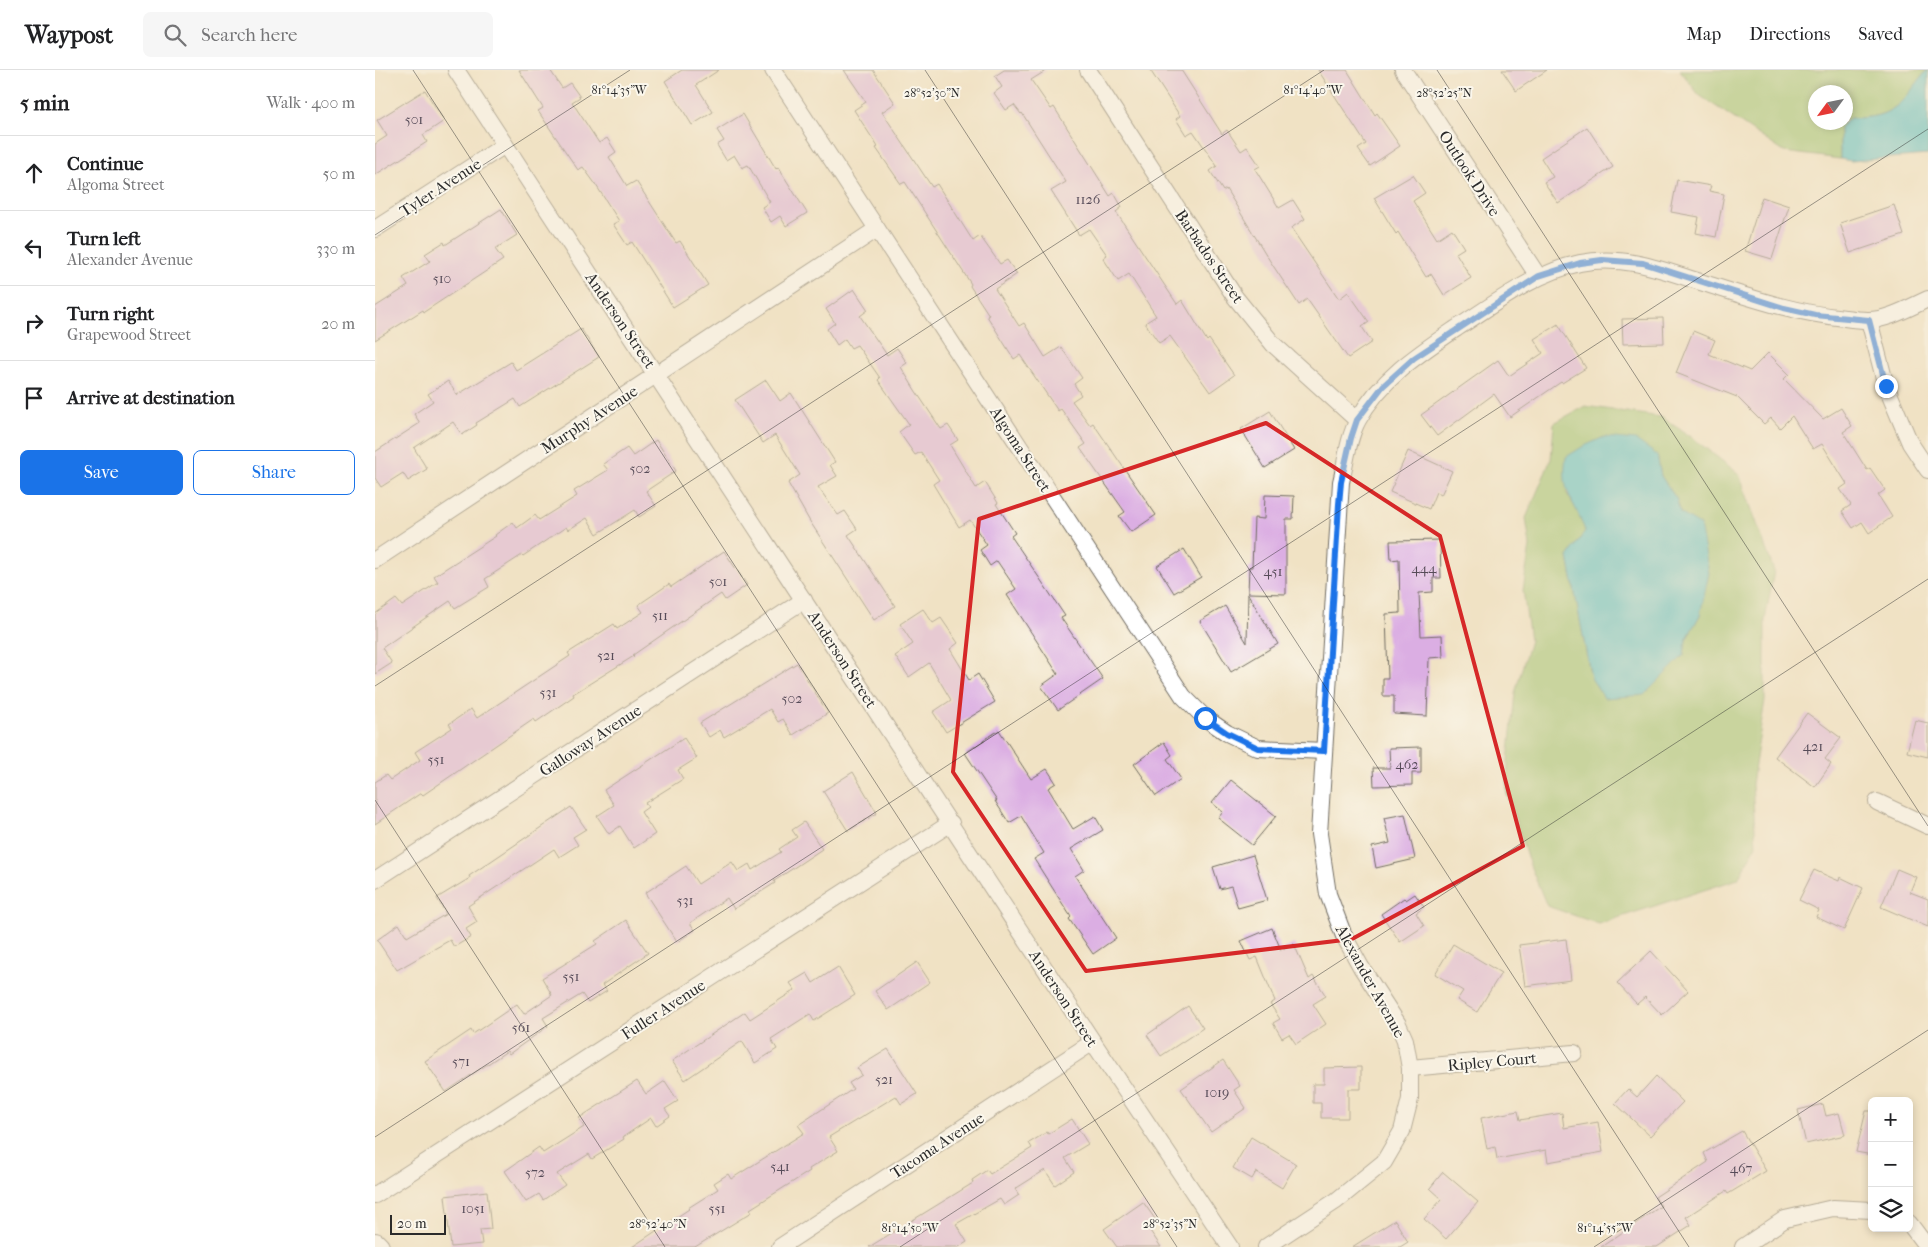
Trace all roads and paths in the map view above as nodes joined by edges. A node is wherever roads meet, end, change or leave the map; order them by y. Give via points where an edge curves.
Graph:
1 (456, 70) edge
2 (773, 70) edge
3 (1088, 70) edge
4 (1403, 70) edge
5 (505, 145) junction
6 (375, 229) edge
7 (877, 229) junction
8 (1539, 276) junction
9 (1928, 299) edge
10 (1869, 320) junction
11 (657, 374) junction
12 (1357, 420) junction
13 (1928, 470) edge
14 (375, 560) edge
15 (804, 600) junction
16 (1324, 751) junction
17 (1877, 802) dead end
18 (951, 823) junction
19 (1928, 826) edge
20 (375, 880) edge
21 (1093, 1042) junction
22 (1574, 1053) dead end
23 (1410, 1068) junction
24 (375, 1196) edge
25 (1868, 1210) edge
26 (1913, 1228) edge
27 (375, 1244) edge
28 (378, 1247) edge
29 (780, 1247) edge
30 (1230, 1247) edge
31 (1266, 1247) edge
32 (1743, 1247) edge
33 (1927, 1247) edge

1 - 5 street, Anderson Street
2 - 7 street, Algoma Street
3 - 12 street, Barbados Street via 1235,296 1273,344
4 - 8 street, Outlook Drive
5 - 6 street, Tyler Avenue
5 - 11 street, Anderson Street
7 - 11 street, Murphy Avenue
7 - 16 street, Algoma Street via 1183,696 1205,718 1258,748
8 - 10 street, Alexander Avenue via 1580,263 1602,260 1643,263 1784,308 1815,315
8 - 12 street, Alexander Avenue via 1414,358 1383,386
9 - 10 street, Alexander Avenue via 1897,313
10 - 13 street via 1886,386 1910,443
11 - 14 street, Murphy Avenue
11 - 15 street, Anderson Street
12 - 16 street, Alexander Avenue via 1341,482
15 - 18 street, Anderson Street
15 - 20 street, Galloway Avenue
16 - 23 street, Alexander Avenue via 1319,834 1328,894 1344,936 1398,1024 1405,1040
17 - 19 street
18 - 21 street, Anderson Street
18 - 24 street, Fuller Avenue
21 - 29 street, Tacoma Avenue
21 - 30 street, Anderson Street
22 - 23 street, Ripley Court
23 - 31 street, Alexander Avenue via 1410,1099 1402,1131 1384,1162 1336,1201
25 - 32 street via 1833,1208 1785,1219
26 - 33 street
27 - 28 main road

